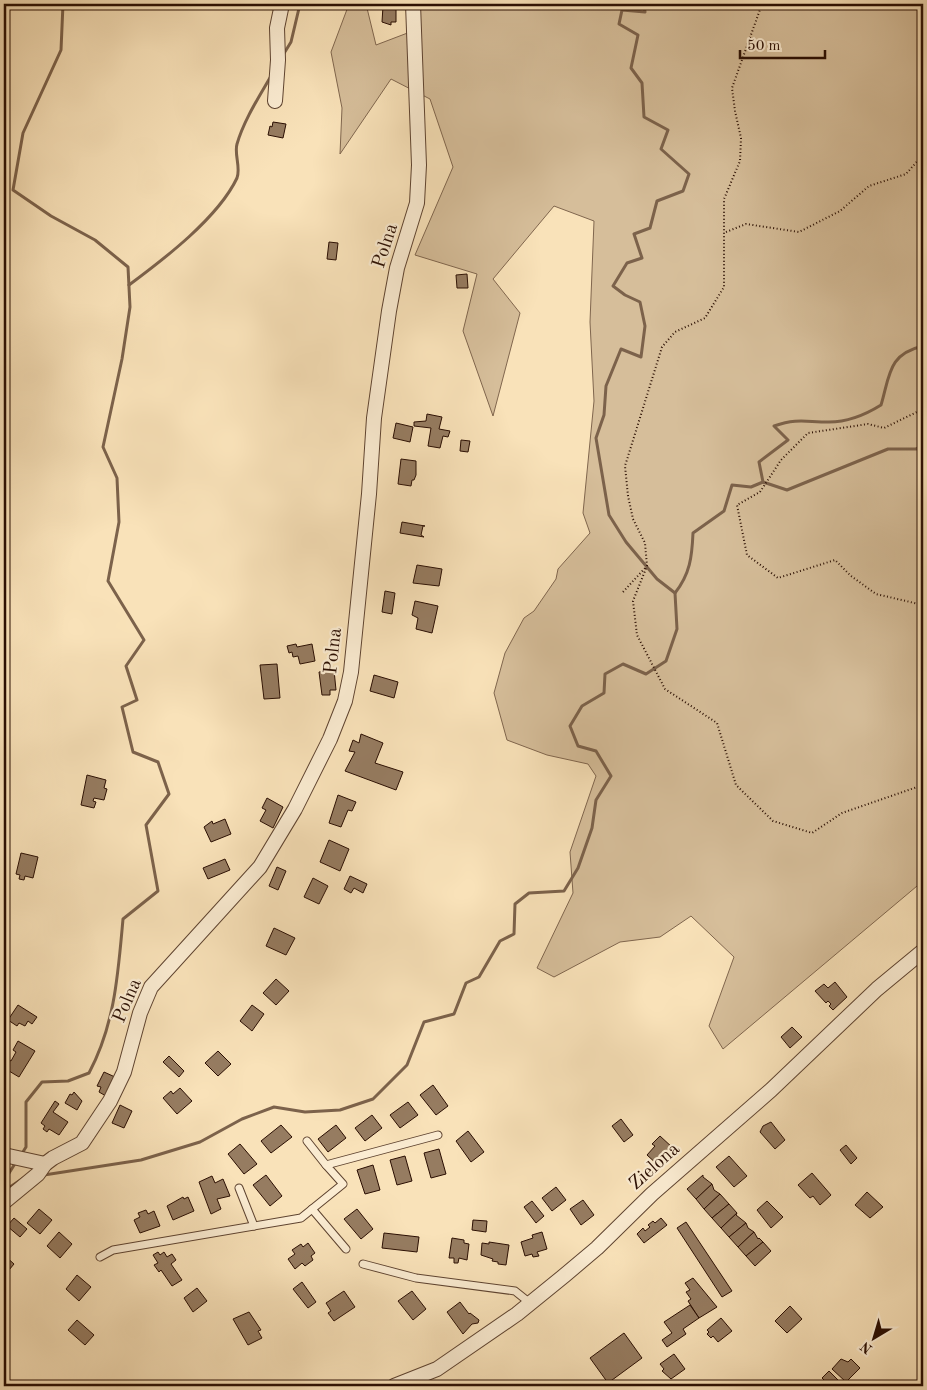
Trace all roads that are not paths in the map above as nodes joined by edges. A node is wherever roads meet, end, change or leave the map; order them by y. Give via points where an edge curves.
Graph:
1 (282, 4) edge
2 (413, 4) edge
3 (275, 101) dead end
4 (923, 950) edge
5 (438, 1135) dead end
6 (307, 1142) dead end
7 (7, 1156) edge
8 (326, 1165) junction
9 (37, 1173) junction
10 (239, 1188) dead end
11 (4, 1202) edge
12 (312, 1209) junction
13 (254, 1226) junction
14 (346, 1249) dead end
15 (100, 1257) dead end
16 (363, 1264) dead end
17 (530, 1303) junction
18 (394, 1386) edge

1 - 3 street via 277,28
2 - 9 street, Polna via 418,197 388,311 374,418 370,494 351,672 345,701 330,740 265,860 151,987 140,1013 124,1072 110,1101 82,1143
4 - 17 street, Zielona via 652,1194 597,1248
5 - 8 lane
6 - 8 lane
7 - 9 street via 27,1159
8 - 12 lane via 343,1184
9 - 11 street, Polna
10 - 13 lane
12 - 13 lane via 301,1218
12 - 14 lane
13 - 15 lane via 113,1250
16 - 17 lane via 416,1278 515,1291
17 - 18 street, Zielona via 437,1369

